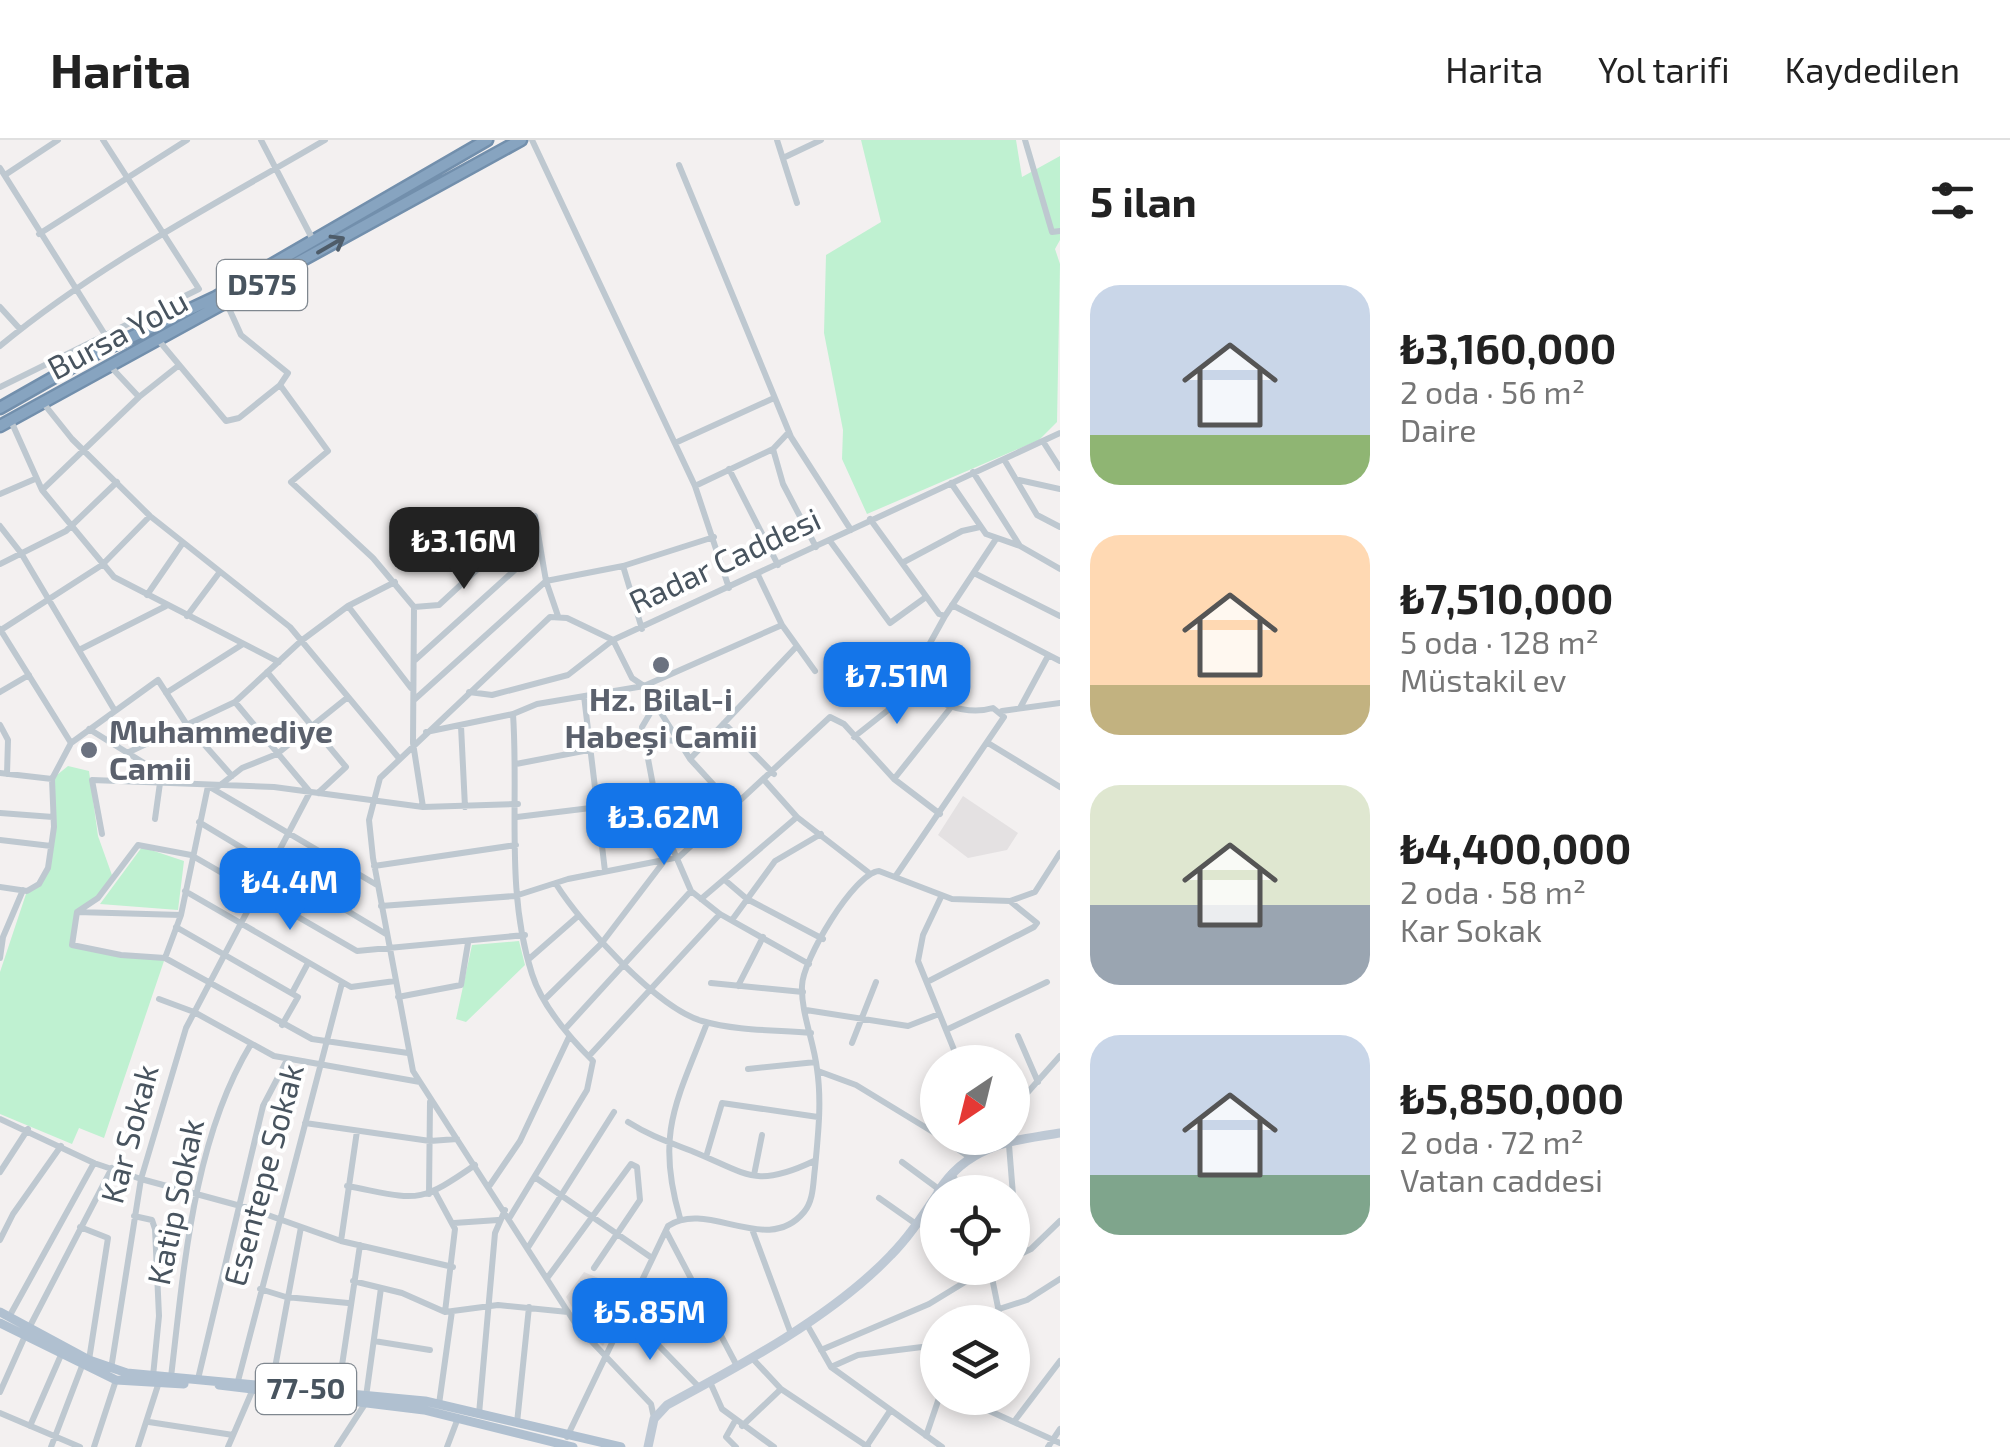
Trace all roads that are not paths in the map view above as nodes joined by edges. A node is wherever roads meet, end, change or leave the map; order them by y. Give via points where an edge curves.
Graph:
1 (58, 140) edge
2 (103, 140) edge
3 (188, 140) edge
4 (262, 140) edge
5 (324, 140) edge
6 (487, 140) edge
7 (522, 140) edge
8 (532, 140) edge
9 (777, 140) edge
10 (822, 140) edge
11 (1025, 140) edge
12 (783, 158) junction
13 (679, 164) dead end
14 (276, 169) junction
15 (2, 173) edge
16 (127, 176) junction
17 (797, 203) dead end
18 (1060, 231) edge
19 (162, 233) junction
20 (39, 234) junction
21 (314, 241) junction
22 (76, 288) junction
23 (227, 304) junction
24 (0, 308) edge
25 (20, 330) junction
26 (104, 333) junction
27 (160, 342) junction
28 (0, 346) edge
29 (178, 366) junction
30 (111, 368) junction
31 (280, 385) junction
32 (0, 386) edge
33 (139, 397) junction
34 (774, 398) junction
35 (44, 404) junction
36 (0, 408) edge
37 (5, 424) edge
38 (789, 432) junction
39 (1060, 433) edge
40 (675, 443) junction
41 (1044, 443) junction
42 (773, 449) junction
43 (83, 450) junction
44 (1005, 460) junction
45 (730, 469) junction
46 (1060, 469) edge
47 (973, 472) junction
48 (35, 478) junction
49 (1018, 480) junction
50 (117, 482) junction
51 (951, 483) junction
52 (695, 486) junction
53 (1057, 488) edge
54 (42, 490) junction
55 (0, 494) edge
56 (150, 516) junction
57 (870, 519) junction
58 (0, 526) edge
59 (72, 526) junction
60 (980, 527) junction
61 (1060, 528) edge
62 (852, 530) junction
63 (714, 538) junction
64 (996, 540) junction
65 (830, 541) junction
66 (182, 544) junction
67 (1020, 546) junction
68 (539, 548) junction
69 (816, 548) junction
70 (22, 553) junction
71 (902, 563) junction
72 (0, 564) edge
73 (102, 565) junction
74 (778, 565) junction
75 (622, 566) junction
76 (1060, 569) edge
77 (218, 573) junction
78 (974, 573) junction
79 (758, 575) junction
80 (546, 580) junction
81 (395, 582) junction
82 (729, 588) junction
83 (147, 595) junction
84 (926, 597) junction
85 (49, 600) junction
86 (952, 605) junction
87 (167, 606) junction
88 (348, 606) junction
89 (414, 607) junction
90 (187, 616) junction
91 (558, 616) junction
92 (945, 616) junction
93 (1060, 616) edge
94 (782, 625) junction
95 (0, 629) edge
96 (642, 629) junction
97 (613, 640) junction
98 (302, 641) junction
99 (243, 644) junction
100 (798, 646) junction
101 (79, 650) junction
102 (1049, 656) junction
103 (1060, 661) edge
104 (278, 662) junction
105 (414, 662) junction
106 (816, 671) dead end
107 (267, 672) junction
108 (29, 676) junction
109 (644, 686) junction
110 (916, 688) junction
111 (414, 690) junction
112 (0, 692) edge
113 (467, 692) junction
114 (166, 693) junction
115 (584, 696) junction
116 (348, 697) junction
117 (414, 701) junction
118 (234, 702) junction
119 (1060, 703) edge
120 (656, 705) junction
121 (952, 705) junction
122 (1020, 708) junction
123 (115, 710) junction
124 (1002, 712) junction
125 (513, 714) junction
126 (724, 723) junction
127 (187, 725) junction
128 (461, 726) junction
129 (310, 727) junction
130 (1, 728) edge
131 (89, 729) junction
132 (425, 732) junction
133 (854, 737) junction
134 (646, 739) junction
135 (678, 741) junction
136 (70, 743) junction
137 (413, 743) junction
138 (988, 743) junction
139 (592, 749) junction
140 (127, 754) junction
141 (277, 754) junction
142 (398, 757) junction
143 (690, 759) junction
144 (516, 764) junction
145 (4, 774) edge
146 (774, 774) junction
147 (232, 776) junction
148 (52, 779) junction
149 (894, 779) junction
150 (765, 781) junction
151 (160, 783) junction
152 (176, 783) junction
153 (208, 786) junction
154 (219, 786) junction
155 (1060, 787) edge
156 (314, 793) junction
157 (656, 800) junction
158 (371, 802) junction
159 (518, 804) junction
160 (424, 807) junction
161 (465, 807) junction
162 (598, 808) junction
163 (734, 808) junction
164 (0, 813) edge
165 (940, 814) junction
166 (54, 817) junction
167 (517, 817) junction
168 (797, 817) junction
169 (155, 819) dead end
170 (199, 822) junction
171 (102, 834) dead end
172 (821, 834) junction
173 (288, 835) junction
174 (0, 840) edge
175 (516, 845) junction
176 (51, 846) junction
177 (1060, 853) edge
178 (191, 855) junction
179 (679, 857) junction
180 (666, 860) junction
181 (272, 864) junction
182 (374, 866) junction
183 (605, 872) junction
184 (868, 872) junction
185 (895, 876) junction
186 (726, 881) junction
187 (556, 884) junction
188 (378, 885) junction
189 (0, 887) edge
190 (23, 890) junction
191 (185, 891) junction
192 (691, 891) junction
193 (256, 896) junction
194 (516, 896) junction
195 (942, 897) junction
196 (702, 899) junction
197 (746, 900) junction
198 (1010, 901) junction
199 (381, 906) junction
200 (77, 912) junction
201 (720, 914) junction
202 (181, 915) junction
203 (577, 918) junction
204 (732, 920) junction
205 (241, 925) junction
206 (176, 928) junction
207 (387, 934) junction
208 (524, 935) junction
209 (763, 937) junction
210 (823, 939) junction
211 (468, 942) junction
212 (601, 944) junction
213 (388, 948) junction
214 (2, 949) edge
215 (225, 954) junction
216 (0, 958) edge
217 (165, 958) junction
218 (530, 959) junction
219 (625, 964) junction
220 (810, 964) junction
221 (307, 965) junction
222 (395, 981) junction
223 (876, 982) dead end
224 (926, 982) junction
225 (1048, 982) dead end
226 (342, 983) junction
227 (711, 983) dead end
228 (210, 984) junction
229 (738, 986) junction
230 (654, 988) junction
231 (803, 992) junction
232 (292, 993) junction
233 (398, 998) junction
234 (545, 998) junction
235 (158, 1000) dead end
236 (806, 1010) junction
237 (194, 1012) junction
238 (939, 1014) junction
239 (859, 1018) junction
240 (706, 1023) junction
241 (282, 1025) junction
242 (565, 1029) junction
243 (946, 1030) junction
244 (812, 1034) junction
245 (1018, 1036) dead end
246 (570, 1037) junction
247 (324, 1040) junction
248 (251, 1044) junction
249 (852, 1044) dead end
250 (952, 1045) edge
251 (408, 1053) junction
252 (1060, 1056) edge
253 (588, 1057) junction
254 (287, 1060) junction
255 (319, 1067) junction
256 (817, 1067) junction
257 (748, 1068) dead end
258 (420, 1082) junction
259 (1038, 1082) junction
260 (1030, 1091) edge
261 (430, 1099) junction
262 (614, 1112) dead end
263 (819, 1118) junction
264 (0, 1119) edge
265 (628, 1122) dead end
266 (305, 1123) junction
267 (920, 1124) edge
268 (28, 1130) junction
269 (356, 1131) junction
270 (1060, 1134) edge
271 (762, 1135) dead end
272 (458, 1139) junction
273 (430, 1141) junction
274 (1030, 1141) edge
275 (61, 1146) junction
276 (666, 1146) junction
277 (971, 1155) edge
278 (968, 1156) joint
279 (706, 1157) junction
280 (816, 1160) junction
281 (902, 1162) dead end
282 (94, 1163) junction
283 (476, 1164) junction
284 (112, 1168) junction
285 (0, 1172) edge
286 (951, 1172) junction
287 (754, 1175) junction
288 (949, 1175) edge
289 (953, 1175) edge
290 (920, 1177) edge
291 (536, 1178) junction
292 (141, 1179) junction
293 (348, 1186) junction
294 (489, 1186) junction
295 (198, 1194) junction
296 (432, 1194) junction
297 (562, 1197) junction
298 (879, 1198) dead end
299 (238, 1205) junction
300 (508, 1214) junction
301 (590, 1214) junction
302 (134, 1216) junction
303 (680, 1218) junction
304 (920, 1218) edge
305 (498, 1220) junction
306 (279, 1221) junction
307 (1060, 1221) edge
308 (454, 1223) junction
309 (916, 1224) junction
310 (80, 1227) junction
311 (301, 1227) junction
312 (752, 1229) junction
313 (666, 1230) junction
314 (617, 1233) junction
315 (0, 1240) edge
316 (341, 1240) junction
317 (1030, 1245) edge
318 (360, 1246) junction
319 (529, 1246) junction
320 (652, 1258) junction
321 (453, 1267) junction
322 (594, 1268) dead end
323 (548, 1277) junction
324 (1060, 1279) edge
325 (353, 1281) junction
326 (961, 1285) edge
327 (381, 1288) junction
328 (260, 1289) junction
329 (286, 1297) junction
330 (348, 1303) junction
331 (1012, 1305) edge
332 (489, 1306) junction
333 (529, 1307) junction
334 (448, 1311) junction
335 (569, 1312) junction
336 (626, 1312) junction
337 (3, 1317) edge
338 (806, 1323) junction
339 (790, 1331) junction
340 (27, 1332) junction
341 (374, 1341) junction
342 (920, 1346) edge
343 (430, 1350) dead end
344 (821, 1350) junction
345 (61, 1354) junction
346 (603, 1354) junction
347 (751, 1357) junction
348 (1060, 1361) edge
349 (86, 1363) junction
350 (737, 1366) junction
351 (831, 1366) junction
352 (113, 1374) junction
353 (172, 1377) junction
354 (157, 1378) junction
355 (198, 1378) junction
356 (238, 1381) junction
357 (272, 1384) junction
358 (705, 1385) junction
359 (254, 1388) junction
360 (781, 1388) junction
361 (0, 1392) edge
362 (338, 1392) junction
363 (366, 1399) junction
364 (439, 1404) junction
365 (650, 1404) junction
366 (667, 1405) junction
367 (890, 1411) junction
368 (0, 1413) edge
369 (480, 1414) junction
370 (933, 1415) edge
371 (1007, 1415) edge
372 (458, 1418) junction
373 (654, 1419) junction
374 (1016, 1419) junction
375 (148, 1422) junction
376 (517, 1423) junction
377 (739, 1423) junction
378 (30, 1426) junction
379 (1060, 1430) edge
380 (233, 1435) junction
381 (926, 1436) junction
382 (54, 1437) junction
383 (1056, 1441) edge
384 (566, 1444) edge
385 (51, 1447) edge
386 (80, 1447) edge
387 (94, 1447) edge
388 (138, 1447) edge
389 (228, 1447) edge
390 (337, 1447) edge
391 (447, 1447) edge
392 (620, 1447) edge
393 (648, 1447) edge
394 (736, 1447) edge
395 (774, 1447) edge
396 (867, 1447) edge
397 (942, 1447) edge
398 (1048, 1447) edge

1 - 15 street
2 - 16 street
3 - 16 street
4 - 14 street
5 - 14 street
6 - 21 highway, D575
23 -> 7 highway, Bursa Yolu / D575
8 - 40 street
9 - 12 street
10 - 12 street
11 - 18 street via 1052,232
12 - 17 street
13 - 34 street
14 - 19 street
14 - 21 street
15 - 20 street
16 - 19 street
16 - 20 street
19 - 22 street
19 - 26 street via 200,289
20 - 22 street
21 - 36 highway, D575
22 - 25 street
22 - 26 street
23 - 27 highway, Bursa Yolu / D575
23 - 31 street via 241,335 288,373
24 - 25 street
25 - 28 street
26 - 32 street
27 - 29 street
27 - 30 highway, Bursa Yolu / D575
29 - 31 street via 226,420 239,418
29 - 33 street
30 - 33 street
30 - 35 highway, Bursa Yolu / D575
31 - 81 street via 328,451 292,482
33 - 43 street
34 - 38 street
34 - 40 street
35 - 37 highway, Bursa Yolu / D575
35 - 43 street
37 - 48 street
38 - 42 street
38 - 62 street
39 - 41 street, Radar Caddesi
40 - 52 street
41 - 44 street, Radar Caddesi
41 - 46 street
42 - 45 street
42 - 69 street
43 - 50 street
43 - 54 street
44 - 47 street, Radar Caddesi
44 - 49 street
45 - 52 street
45 - 74 street
46 - 53 street
47 - 51 street, Radar Caddesi
47 - 67 street
48 - 54 street
48 - 55 street
49 - 53 street
49 - 61 street via 1037,515
50 - 56 street
50 - 59 street
51 - 57 street, Radar Caddesi
51 - 60 street
52 - 63 street
54 - 59 street
56 - 66 street
56 - 73 street
57 - 62 street, Radar Caddesi
57 - 71 street
58 - 70 street
59 - 70 street
59 - 73 street
60 - 64 street
60 - 71 street
62 - 65 street, Radar Caddesi
63 - 75 street
63 - 82 street
64 - 67 street
64 - 78 street
65 - 69 street, Radar Caddesi
65 - 84 street via 890,624
66 - 77 street
66 - 83 street
67 - 76 street
68 - 80 street
68 - 89 street via 535,516 439,604
68 - 105 street
69 - 74 street, Radar Caddesi
70 - 72 street
70 - 85 street
71 - 84 street
73 - 83 street
73 - 85 street
74 - 79 street, Radar Caddesi
75 - 80 street
75 - 96 street
77 - 90 street
77 - 98 street
78 - 86 street
78 - 93 street
79 - 82 street, Radar Caddesi
79 - 94 street
80 - 91 street
80 - 117 street
81 - 88 street
81 - 89 street
82 - 96 street, Radar Caddesi
83 - 87 street
84 - 92 street
85 - 95 street
85 - 101 street
86 - 92 street
86 - 102 street
87 - 90 street
87 - 101 street
88 - 98 street
88 - 111 street
89 - 105 street
90 - 99 street
91 - 97 street, Radar Caddesi
91 - 113 street via 540,624
92 - 110 street via 912,671
94 - 100 street
94 - 109 street
95 - 108 street
96 - 97 street, Radar Caddesi
97 - 109 street via 632,678
97 - 113 street via 568,675 492,694
98 - 104 street
98 - 116 street
99 - 104 street
99 - 114 street
100 - 106 street
100 - 126 street
101 - 123 street
102 - 103 street
102 - 122 street
104 - 107 street
105 - 111 street
107 - 118 street
107 - 129 street
108 - 112 street
108 - 136 street
109 - 115 street
109 - 120 street
110 - 121 street
110 - 133 street
111 - 117 street
113 - 132 street
114 - 123 street via 158,680
114 - 127 street
115 - 125 street
115 - 139 street
116 - 129 street
116 - 142 street
117 - 137 street
118 - 127 street
118 - 141 street
119 - 122 street
120 - 134 street via 642,727
120 - 135 street
121 - 124 street
121 - 149 street
122 - 124 street
123 - 131 street
124 - 138 street
125 - 128 street
125 - 144 street
126 - 143 street
126 - 146 street
127 - 140 street
127 - 147 street
128 - 132 street
128 - 161 street
129 - 141 street
129 - 156 street, Kar Sokak via 346,767
130 - 145 street via 9,751
131 - 136 street
131 - 140 street
132 - 137 street
133 - 146 street via 830,718
133 - 149 street
134 - 135 street
134 - 139 street
134 - 157 street
135 - 143 street
136 - 148 street
137 - 142 street
137 - 160 street
138 - 155 street
138 - 165 street
139 - 144 street
139 - 162 street
140 - 152 street
141 - 147 street
141 - 156 street
142 - 158 street
143 - 163 street
144 - 159 street
145 - 148 street
146 - 150 street
147 - 154 street
148 - 166 street
149 - 165 street
150 - 163 street
150 - 168 street
151 - 152 street
151 - 169 street
151 - 171 street via 92,780
152 - 153 street
153 - 154 street
153 - 170 street
153 - 173 street
154 - 156 street
156 - 158 street
156 - 173 street, Kar Sokak
157 - 162 street
157 - 179 street
158 - 160 street
158 - 182 street
159 - 161 street
159 - 167 street
160 - 161 street
162 - 167 street
162 - 183 street
163 - 179 street
164 - 166 street
165 - 185 street
166 - 176 street
167 - 175 street
168 - 172 street
168 - 186 street
170 - 178 street
170 - 181 street
172 - 184 street
172 - 197 street via 775,862
173 - 181 street, Kar Sokak
173 - 188 street
174 - 176 street
175 - 182 street
175 - 194 street
176 - 190 street via 39,884
177 - 198 street via 1035,892
178 - 191 street
178 - 193 street
178 - 200 street via 138,845 98,898
179 - 180 street
179 - 192 street
180 - 183 street
180 - 212 street
181 - 193 street, Kar Sokak
181 - 207 street
182 - 188 street
183 - 187 street
184 - 185 street
184 - 210 street via 851,887
185 - 195 street
186 - 196 street
186 - 197 street
187 - 194 street
187 - 203 street
188 - 199 street
189 - 190 street
190 - 214 street
191 - 202 street
191 - 205 street
192 - 196 street
192 - 219 street
193 - 205 street, Kar Sokak
193 - 213 street via 357,952
194 - 199 street
194 - 208 street
195 - 198 street
195 - 224 street via 919,949
196 - 201 street
197 - 204 street
197 - 210 street
198 - 224 street via 1037,922 1034,927
199 - 207 street
200 - 202 street
200 - 217 street via 72,945
201 - 204 street
201 - 230 street
202 - 206 street
203 - 212 street
203 - 218 street
204 - 209 street
205 - 215 street, Kar Sokak
205 - 221 street
206 - 215 street
206 - 217 street
207 - 213 street
208 - 211 street
208 - 218 street
209 - 220 street
209 - 229 street
210 - 220 street
211 - 213 street
211 - 233 street via 461,985
212 - 219 street
212 - 234 street
213 - 222 street
214 - 216 street
215 - 228 street, Kar Sokak
215 - 232 street
217 - 228 street
218 - 234 street
219 - 230 street
219 - 242 street
220 - 231 street
221 - 226 street
221 - 232 street
222 - 226 street via 365,988
222 - 233 street
223 - 239 street
224 - 238 street
225 - 243 street
226 - 247 street, Esentepe Sokak
227 - 229 street
228 - 237 street, Kar Sokak
228 - 241 street
229 - 231 street
230 - 240 street
230 - 253 street
231 - 236 street
232 - 241 street via 298,996
233 - 251 street
234 - 242 street
235 - 237 street
236 - 239 street
236 - 244 street
237 - 248 street
237 - 292 street, Kar Sokak
238 - 239 street via 908,1026
238 - 243 street
239 - 249 street
240 - 244 street
240 - 276 street
241 - 247 street
242 - 246 street
243 - 250 street
244 - 256 street
245 - 259 street
246 - 253 street
246 - 294 street via 520,1141
247 - 251 street
247 - 255 street, Esentepe Sokak
248 - 254 street
248 - 295 street, Katip Sokak via 224,1094
251 - 258 street
252 - 259 street
253 - 291 street via 594,1062 587,1090
254 - 255 street
254 - 299 street via 263,1106
255 - 258 street
255 - 266 street, Esentepe Sokak
256 - 257 street
256 - 263 street
256 - 267 street
258 - 261 street
259 - 260 street
261 - 272 street
261 - 273 street
262 - 297 street
263 - 279 street via 722,1103
263 - 280 street
264 - 268 street
265 - 276 street
266 - 269 street
266 - 306 street, Esentepe Sokak
268 - 275 street
268 - 285 street
269 - 273 street
269 - 293 street
270 - 274 street
271 - 287 street
272 - 273 street
272 - 283 street
273 - 296 street
275 - 282 street
275 - 315 street
276 - 279 street
276 - 303 street
277 - 278 street
278 - 286 street
279 - 287 street via 727,1171
280 - 287 street via 770,1177
280 - 312 street via 803,1213 782,1226
281 - 290 street
282 - 284 street
282 - 337 street
283 - 294 street
283 - 296 street
284 - 292 street
284 - 310 street
286 - 288 street
286 - 289 street
291 - 297 street
291 - 300 street
292 - 295 street
292 - 302 street, Kar Sokak
293 - 296 street via 404,1197
293 - 316 street
294 - 300 street
295 - 299 street
295 - 353 street, Katip Sokak
296 - 308 street
297 - 301 street
297 - 319 street
298 - 309 street
299 - 306 street
299 - 355 street
300 - 305 street
300 - 319 street
301 - 314 street
301 - 314 street via 631,1164 637,1167 640,1200
301 - 323 street
302 - 352 street, Kar Sokak
302 - 354 street via 152,1220 155,1229
303 - 312 street
303 - 313 street
304 - 309 street
305 - 308 street
305 - 332 street
306 - 311 street
306 - 328 street, Esentepe Sokak
307 - 317 street
308 - 321 street
309 - 338 street via 878,1268
310 - 340 street
310 - 349 street via 108,1238
311 - 316 street
311 - 329 street
312 - 339 street
313 - 320 street
313 - 350 street
314 - 320 street
314 - 322 street
316 - 318 street
318 - 321 street
318 - 325 street
319 - 323 street
320 - 336 street
321 - 334 street
323 - 335 street
324 - 331 street
325 - 327 street
325 - 330 street
326 - 344 street
327 - 334 street
327 - 341 street
328 - 329 street
328 - 356 street, Esentepe Sokak
329 - 330 street
329 - 357 street
330 - 362 street
332 - 333 street
332 - 334 street
332 - 369 street
333 - 335 street
333 - 376 street
334 - 364 street
335 - 346 street
336 - 346 street
336 - 358 street
337 - 340 main road, 77-50
338 - 339 street
338 - 344 street
339 - 347 street
340 - 345 main road, 77-50
340 - 349 main road, 77-50
340 - 361 street
341 - 343 street
341 - 363 street
342 - 351 street
344 - 351 street
345 - 349 main road, 77-50
345 - 378 street
346 - 365 street
346 - 384 street
347 - 350 street
347 - 360 street
348 - 374 street
349 - 352 main road, 77-50
349 - 382 street
350 - 358 street
351 - 367 street
352 - 354 main road, 77-50
352 - 387 street, Kar Sokak
353 - 354 main road, 77-50
353 - 355 main road, 77-50
354 - 359 main road, 77-50
354 - 375 street
355 - 356 main road, 77-50
356 - 357 main road, 77-50
357 - 362 main road, 77-50
358 - 366 street
358 - 377 street
359 - 363 main road, 77-50
359 - 380 street
360 - 377 street
360 - 396 street
362 - 363 main road, 77-50
363 - 364 main road, 77-50
363 - 372 main road, 77-50
363 - 390 street
364 - 369 main road, 77-50
365 - 366 street
365 - 373 street
366 - 373 street
367 - 381 street
367 - 396 street
368 - 378 street
369 - 376 main road, 77-50
370 - 381 street
371 - 374 street
372 - 384 main road, 77-50
372 - 391 street
373 - 393 street
374 - 383 street
375 - 380 street
375 - 388 street
376 - 384 main road, 77-50
377 - 394 street via 726,1436
377 - 395 street
378 - 382 street
379 - 383 street
380 - 389 street
381 - 397 street
382 - 385 street
382 - 386 street
383 - 398 street
384 - 392 main road, 77-50

